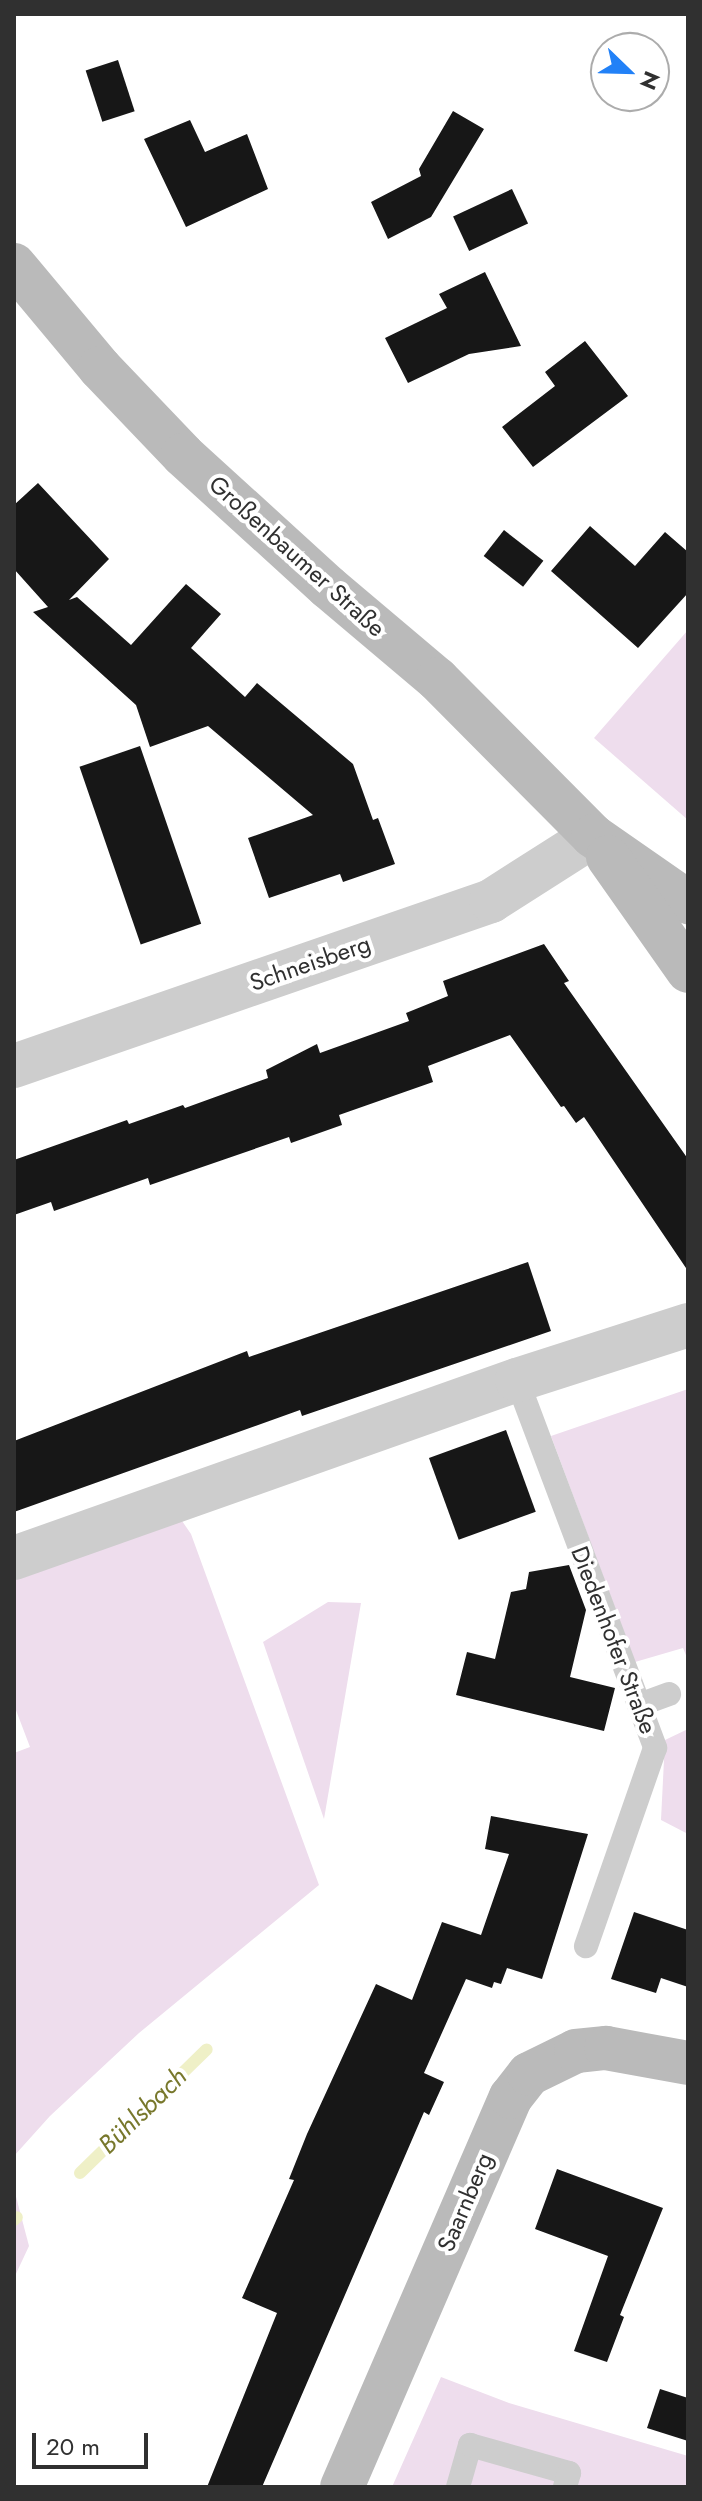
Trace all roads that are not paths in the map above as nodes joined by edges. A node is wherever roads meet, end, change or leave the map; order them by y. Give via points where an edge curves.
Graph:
1 (14, 265) edge
2 (593, 836) junction
3 (688, 902) edge
4 (688, 971) edge
5 (14, 1066) edge
6 (688, 1325) edge
7 (517, 1380) junction
8 (14, 1558) edge
9 (669, 1694) dead end
10 (639, 1705) junction
11 (586, 1946) dead end
12 (688, 2063) edge
13 (342, 2487) edge
14 (458, 2487) edge
15 (565, 2487) edge

1 - 2 street, Großenbaumer Straße via 100,368 183,455 437,679
2 - 3 street, Großenbaumer Straße
2 - 4 street, Großenbaumer Straße
2 - 5 street, Schneisberg via 491,901
6 - 7 street
7 - 8 street
7 - 10 lane, Diedenhofer Straße
9 - 10 lane
10 - 11 lane, Diedenhofer Straße via 655,1748
12 - 13 street, Saarnberg via 606,2048 576,2051 529,2074 511,2097
14 - 15 lane via 470,2445 569,2473

